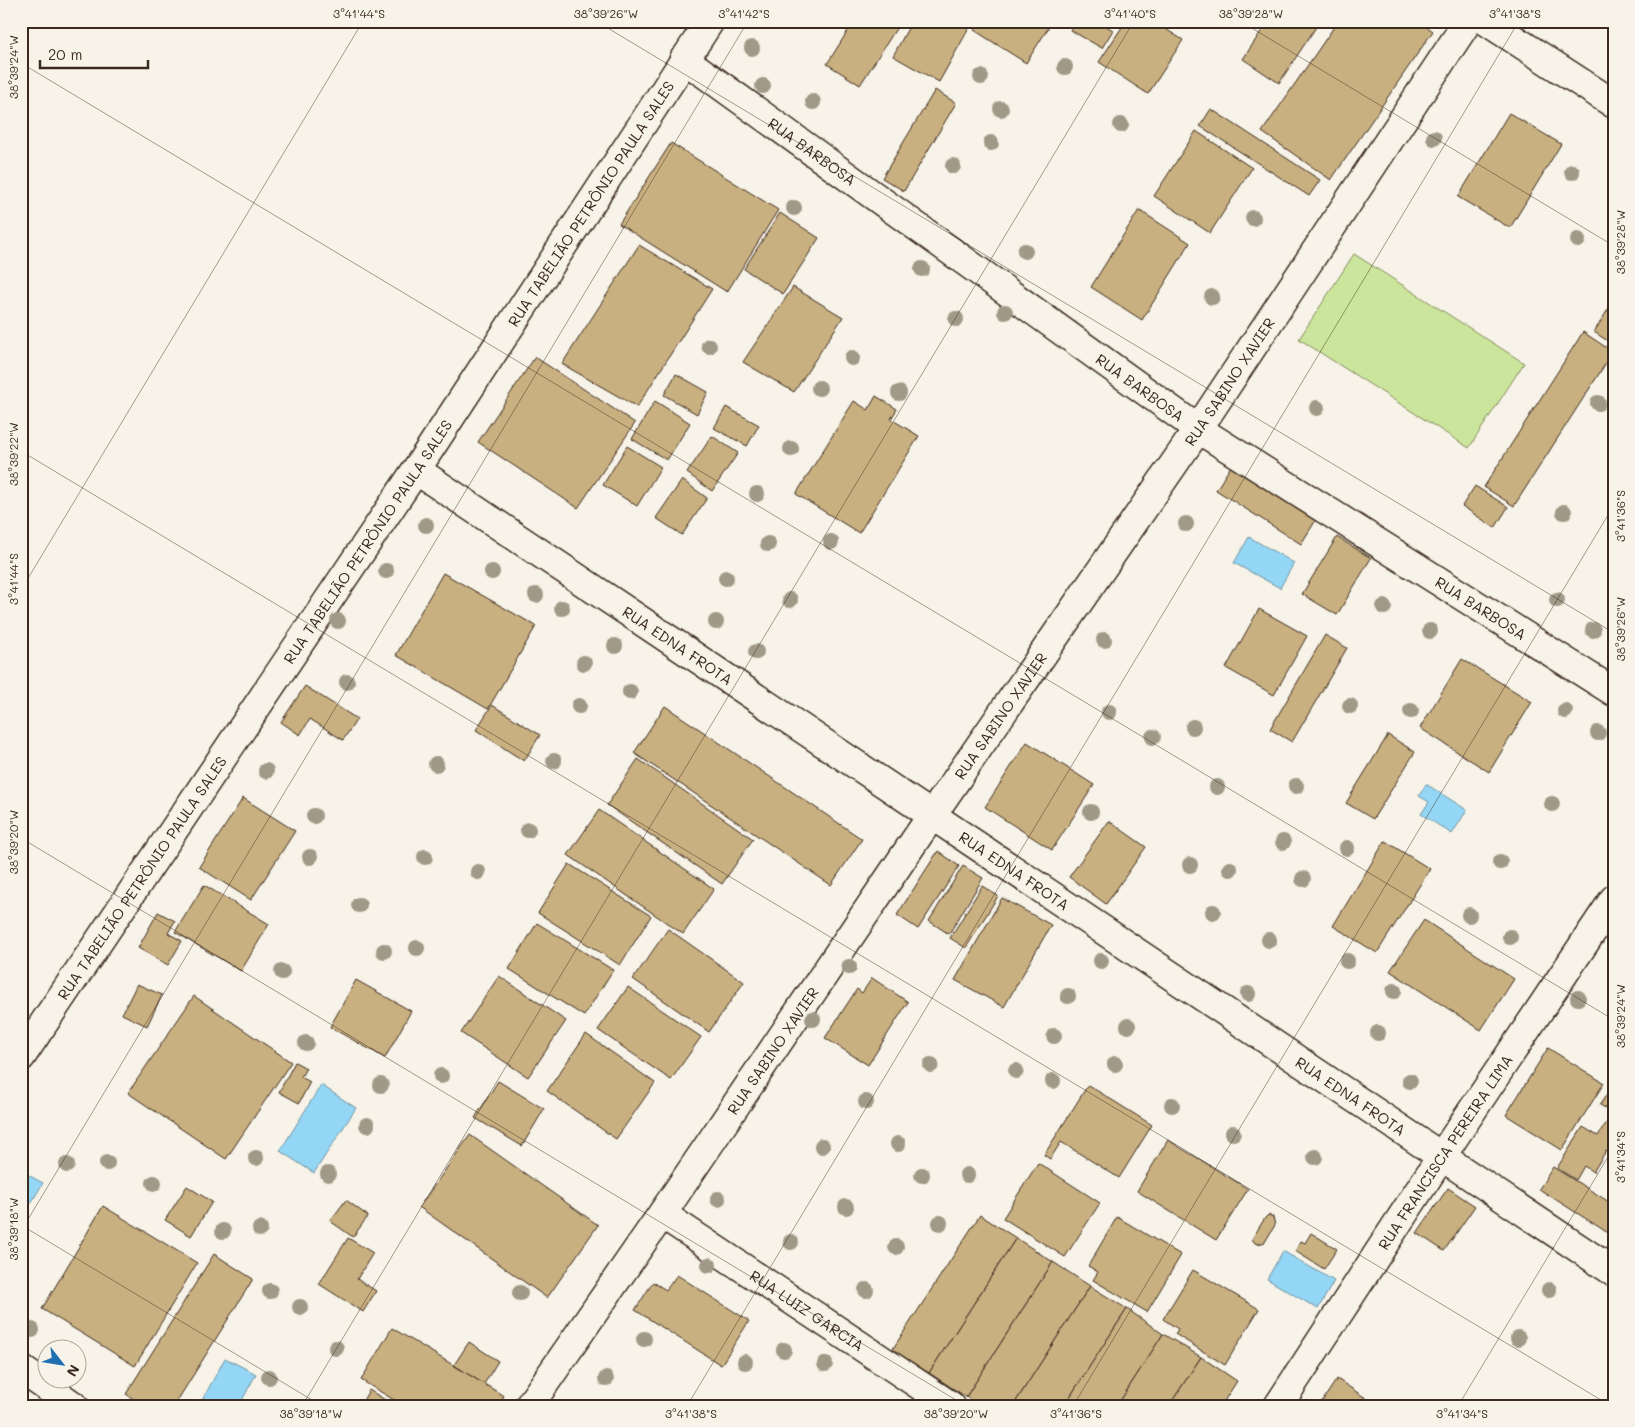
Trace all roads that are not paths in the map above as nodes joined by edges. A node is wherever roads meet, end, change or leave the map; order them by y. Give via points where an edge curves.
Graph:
1 (710, 21) edge
2 (1468, 21) edge
3 (1486, 21) edge
4 (684, 59) junction
5 (1614, 104) edge
6 (1198, 429) junction
7 (416, 470) junction
8 (1614, 692) edge
9 (932, 815) junction
10 (1614, 899) edge
11 (21, 1057) edge
12 (1441, 1157) junction
13 (662, 1214) junction
14 (1614, 1272) edge
15 (21, 1369) edge
16 (74, 1406) edge
17 (529, 1406) edge
18 (951, 1406) edge
19 (1278, 1406) edge

1 - 4 street, RUA TABELIÃO PETRÔNIO PAULA SALES
2 - 6 street, RUA SABINO XAVIER
3 - 5 street
4 - 6 street, RUA BARBOSA
4 - 7 street, RUA TABELIÃO PETRÔNIO PAULA SALES
6 - 8 street, RUA BARBOSA
6 - 9 street, RUA SABINO XAVIER
7 - 9 street, RUA EDNA FROTA
7 - 11 street, RUA TABELIÃO PETRÔNIO PAULA SALES
9 - 12 street, RUA EDNA FROTA
9 - 13 street, RUA SABINO XAVIER
10 - 12 street, RUA FRANCISCA PEREIRA LIMA
12 - 14 street, RUA EDNA FROTA
12 - 19 street, RUA FRANCISCA PEREIRA LIMA
13 - 17 street, RUA SABINO XAVIER
13 - 18 street, RUA LUIZ GARCIA
15 - 16 street

